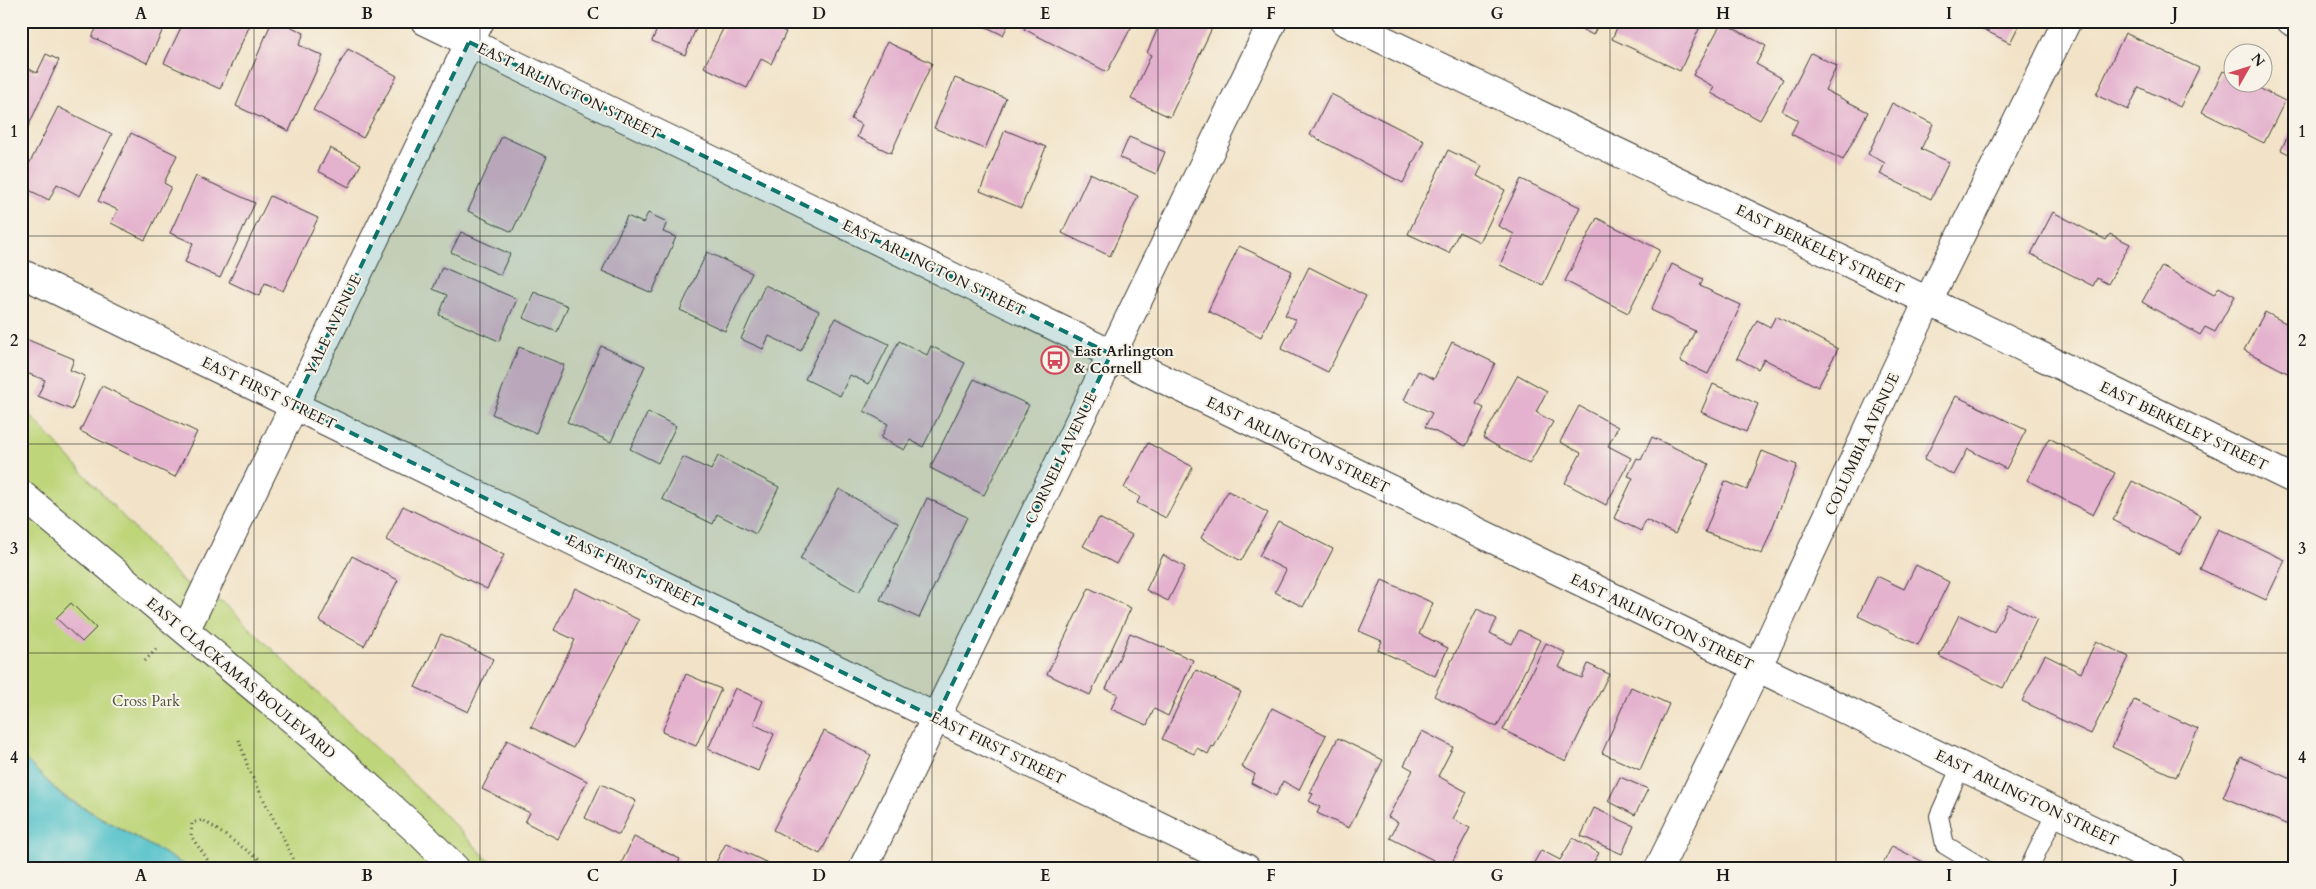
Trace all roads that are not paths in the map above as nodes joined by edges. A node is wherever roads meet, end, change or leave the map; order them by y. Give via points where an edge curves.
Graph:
1 (425, 21) edge
2 (1273, 21) edge
3 (1344, 21) edge
4 (2067, 21) edge
5 (474, 32) edge
6 (21, 273) edge
7 (1928, 301) junction
8 (1111, 354) junction
9 (294, 405) junction
10 (2295, 480) edge
11 (21, 494) edge
12 (186, 629) junction
13 (1757, 668) junction
14 (936, 718) junction
15 (1961, 766) junction
16 (2056, 812) junction
17 (2163, 866) edge
18 (455, 868) edge
19 (863, 868) edge
20 (1246, 868) edge
21 (1660, 868) edge
22 (1983, 868) edge
23 (2029, 868) edge

1 - 5 street, EAST ARLINGTON STREET
2 - 8 street, CORNELL AVENUE
3 - 7 street, EAST BERKELEY STREET
4 - 7 street, COLUMBIA AVENUE
5 - 8 street, EAST ARLINGTON STREET
5 - 9 street, YALE AVENUE
6 - 9 street, EAST FIRST STREET
7 - 10 street, EAST BERKELEY STREET
7 - 13 street, COLUMBIA AVENUE
8 - 13 street, EAST ARLINGTON STREET
8 - 14 street, CORNELL AVENUE
9 - 12 street, YALE AVENUE
9 - 14 street, EAST FIRST STREET
11 - 12 street, EAST CLACKAMAS BOULEVARD
12 - 18 street, EAST CLACKAMAS BOULEVARD via 316,739
13 - 15 street, EAST ARLINGTON STREET
13 - 21 street, COLUMBIA AVENUE
14 - 19 street, CORNELL AVENUE
14 - 20 street, EAST FIRST STREET
15 - 16 street, EAST ARLINGTON STREET
15 - 22 lane via 1939,816 1945,845
16 - 17 street, EAST ARLINGTON STREET
16 - 23 lane

